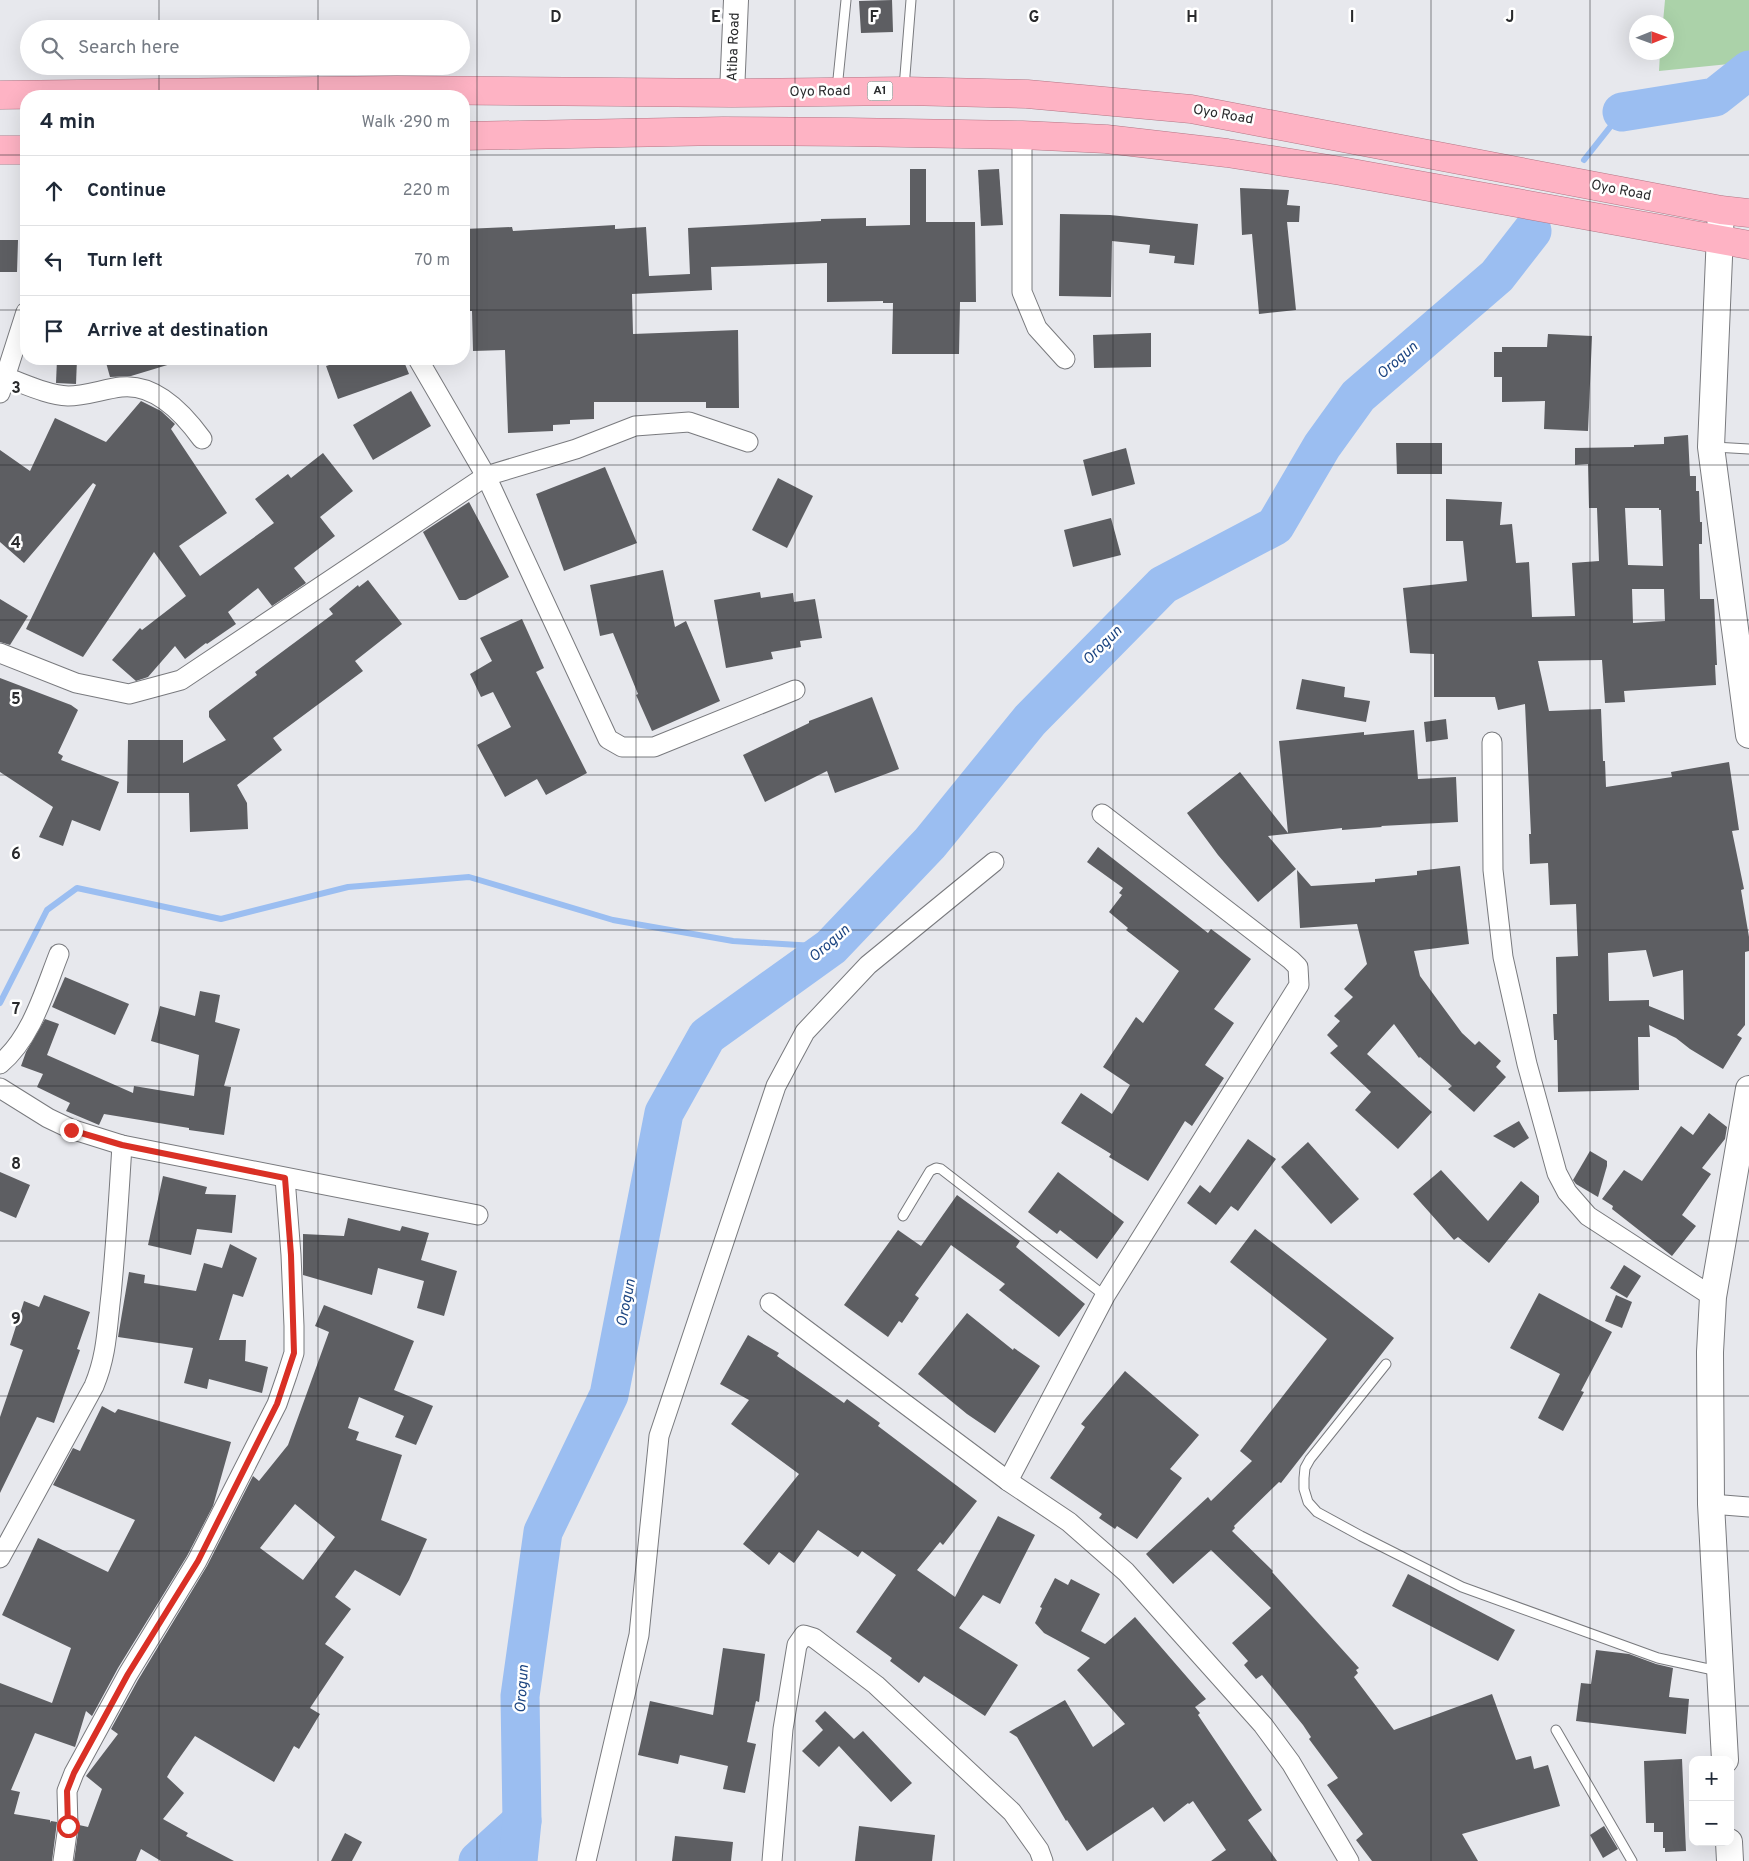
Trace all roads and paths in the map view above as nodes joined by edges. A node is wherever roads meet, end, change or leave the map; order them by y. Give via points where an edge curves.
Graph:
1 (736, 0) edge
2 (846, 0) edge
3 (911, 0) edge
4 (904, 91) junction
5 (837, 92) junction
6 (470, 93) edge
7 (732, 93) junction
8 (0, 95) edge
9 (20, 95) edge
10 (1111, 102) junction
11 (1022, 135) junction
12 (470, 136) edge
13 (1106, 140) junction
14 (0, 150) edge
15 (20, 150) edge
16 (1721, 210) junction
17 (1749, 213) edge
18 (1719, 241) junction
19 (1749, 245) edge
20 (20, 331) edge
21 (1065, 359) dead end
22 (421, 365) edge
23 (3, 385) edge
24 (202, 439) dead end
25 (748, 442) dead end
26 (1711, 447) junction
27 (1749, 449) edge
28 (486, 476) junction
29 (0, 653) edge
30 (794, 690) dead end
31 (1749, 736) edge
32 (1492, 742) dead end
33 (1102, 814) dead end
34 (994, 862) dead end
35 (59, 954) dead end
36 (0, 1064) edge
37 (0, 1088) edge
38 (1749, 1089) edge
39 (122, 1145) junction
40 (285, 1178) junction
41 (478, 1215) dead end
42 (903, 1216) dead end
43 (1105, 1296) junction
44 (1713, 1297) junction
45 (770, 1303) dead end
46 (1386, 1364) dead end
47 (1008, 1481) junction
48 (1711, 1504) junction
49 (1749, 1507) edge
50 (0, 1558) edge
51 (1721, 1672) junction
52 (1556, 1730) dead end
53 (1725, 1756) edge
54 (1729, 1846) edge
55 (64, 1861) edge
56 (586, 1861) edge
57 (772, 1861) edge
58 (1043, 1861) edge
59 (1348, 1861) edge
60 (1632, 1861) edge
61 (1730, 1861) edge

1 - 7 street, Atiba Road
2 - 5 lane
3 - 4 lane
4 - 5 highway, Oyo Road / A1
4 - 10 highway, Oyo Road / A1 via 1027,94
5 - 7 highway, Oyo Road / A1
6 - 7 highway, Oyo Road / A1
8 - 9 highway, Oyo Road / A1
10 - 13 highway
10 - 16 highway, Oyo Road / A1 via 1190,109
11 - 12 highway via 723,131
11 - 13 highway
11 - 21 street via 1022,292 1037,328
13 - 18 highway via 1227,152
14 - 15 highway
16 - 17 highway, Oyo Road / A1
16 - 18 main road
18 - 19 highway
18 - 26 main road
20 - 23 street
22 - 28 street
23 - 24 street via 69,396 122,387 140,388 183,415
25 - 28 street via 689,422 635,426 576,449
26 - 27 lane
26 - 31 main road
28 - 29 street via 181,680 129,694 76,683
28 - 30 street via 608,739 622,747 654,747
32 - 44 street via 1493,870 1503,957 1527,1064 1557,1173 1588,1216
33 - 43 street via 1292,960 1298,967 1299,985
34 - 56 street via 868,965 805,1032 776,1086 659,1436 639,1635
35 - 36 street via 36,1013 19,1043
37 - 39 street via 71,1130
38 - 44 main road
39 - 40 street
39 - 50 street via 116,1254 102,1367
40 - 41 street
40 - 55 street via 294,1353 285,1382 198,1561 128,1674 74,1773 67,1791
42 - 43 lane via 930,1171 941,1169
43 - 47 street
44 - 48 main road
45 - 47 street
46 - 51 lane via 1305,1468 1304,1489 1308,1502 1317,1512 1462,1587 1658,1658
47 - 59 street via 1069,1522 1126,1572 1152,1601 1269,1733 1291,1763
48 - 49 street
48 - 51 main road
51 - 53 main road
52 - 60 lane
54 - 61 main road
57 - 58 street via 782,1728 797,1645 804,1635 814,1638 876,1685 1012,1812 1039,1850

